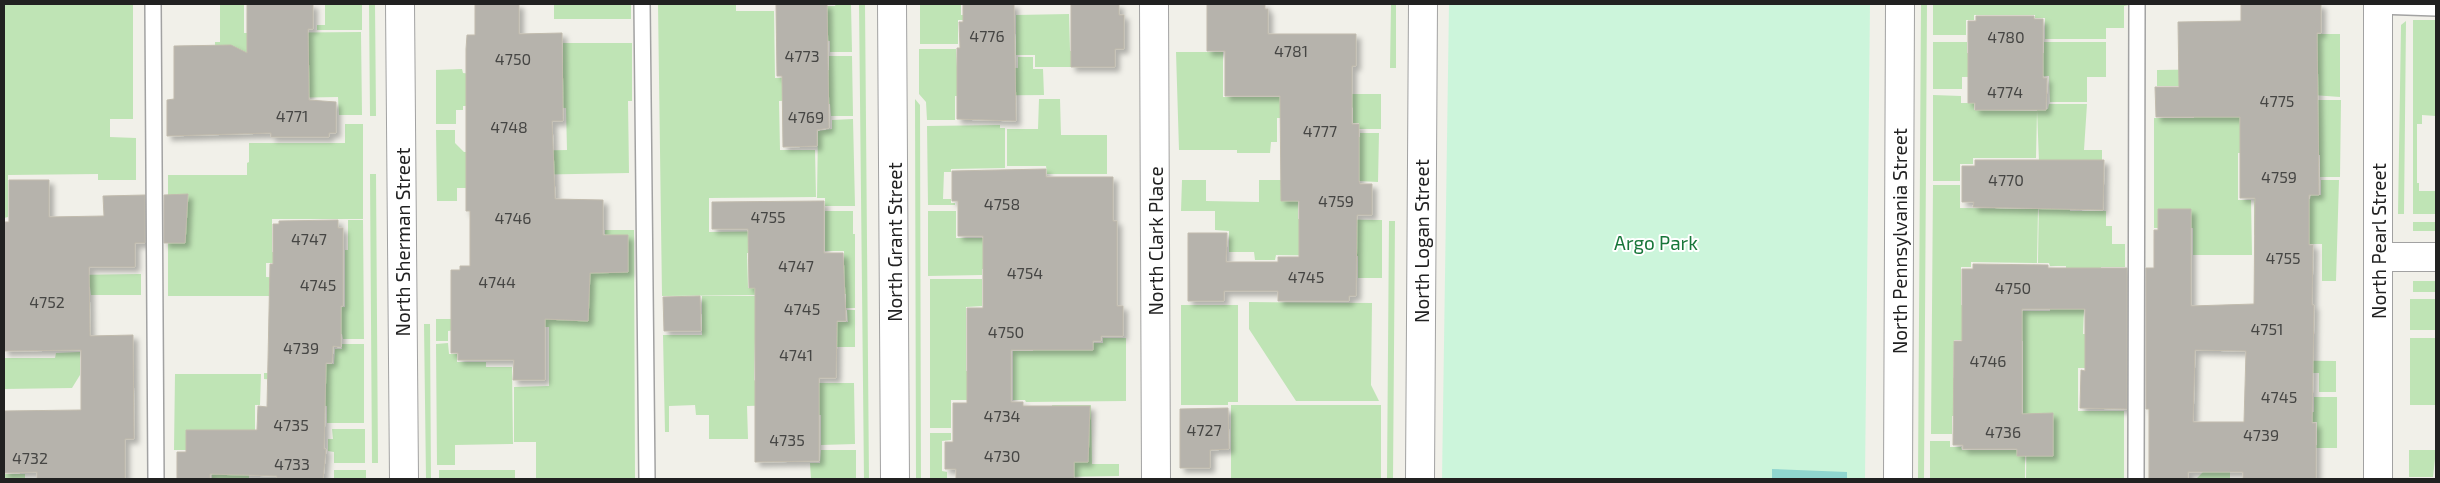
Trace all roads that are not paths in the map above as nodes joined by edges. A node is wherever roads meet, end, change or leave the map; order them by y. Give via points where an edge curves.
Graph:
1 (153, 4) edge
2 (400, 4) edge
3 (642, 4) edge
4 (892, 4) edge
5 (1154, 4) edge
6 (1423, 4) edge
7 (1900, 4) edge
8 (2137, 4) edge
9 (2378, 5) edge
10 (2436, 8) edge
11 (2378, 257) junction
12 (2436, 257) edge
13 (156, 479) edge
14 (404, 479) edge
15 (646, 479) edge
16 (895, 479) edge
17 (1156, 479) edge
18 (1420, 479) edge
19 (1898, 479) edge
20 (2136, 479) edge
21 (2378, 479) edge

1 - 13 lane
2 - 14 street, North Sherman Street
3 - 15 lane
4 - 16 street, North Grant Street
5 - 17 street, North Clark Place
6 - 18 street, North Logan Street
7 - 19 street, North Pennsylvania Street
8 - 20 lane
9 - 10 lane
9 - 11 street, North Pearl Street
11 - 12 street
11 - 21 street, North Pearl Street

